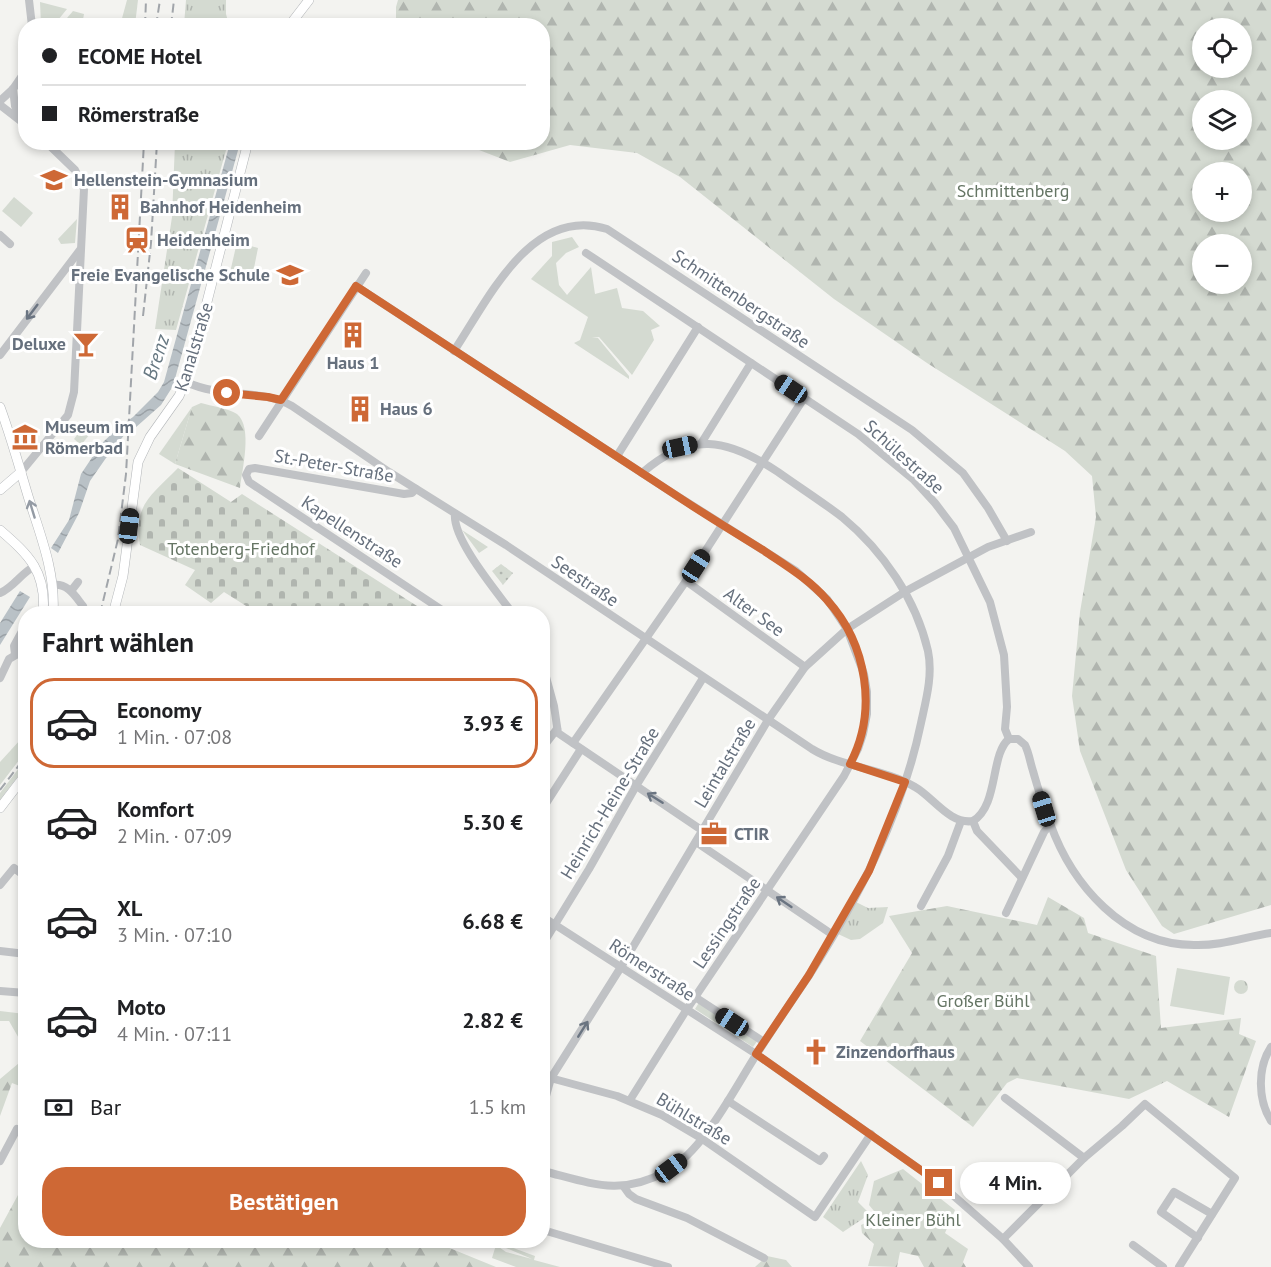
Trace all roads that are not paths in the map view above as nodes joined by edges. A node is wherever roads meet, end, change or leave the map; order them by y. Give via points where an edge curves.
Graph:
1 (29, 0) edge
2 (309, 0) edge
3 (31, 18) edge
4 (295, 18) edge
5 (18, 83) edge
6 (14, 89) junction
7 (0, 103) edge
8 (18, 112) edge
9 (18, 119) edge
10 (55, 150) edge
11 (246, 150) edge
12 (82, 180) junction
13 (128, 180) dead end
14 (0, 235) edge
15 (10, 244) dead end
16 (80, 250) junction
17 (586, 253) dead end
18 (63, 271) junction
19 (80, 273) junction
20 (366, 273) dead end
21 (356, 286) junction
22 (698, 327) junction
23 (8, 343) junction
24 (0, 346) edge
25 (454, 351) junction
26 (0, 355) edge
27 (751, 363) junction
28 (186, 382) junction
29 (804, 398) junction
30 (281, 400) junction
31 (0, 407) edge
32 (259, 436) dead end
33 (702, 442) junction
34 (617, 456) junction
35 (762, 462) junction
36 (21, 472) junction
37 (247, 472) joint
38 (642, 472) junction
39 (416, 489) junction
40 (0, 490) edge
41 (455, 514) junction
42 (722, 524) junction
43 (0, 530) edge
44 (1031, 532) dead end
45 (1007, 541) junction
46 (969, 557) junction
47 (35, 566) junction
48 (686, 581) junction
49 (78, 582) dead end
50 (53, 585) junction
51 (71, 591) junction
52 (906, 591) junction
53 (0, 593) edge
54 (43, 606) edge
55 (53, 606) edge
56 (83, 606) dead end
57 (115, 606) edge
58 (436, 606) edge
59 (507, 606) edge
60 (847, 628) junction
61 (645, 639) junction
62 (18, 654) edge
63 (805, 667) junction
64 (0, 678) edge
65 (703, 678) junction
66 (550, 692) edge
67 (768, 720) junction
68 (557, 729) junction
69 (550, 738) edge
70 (1010, 739) junction
71 (573, 743) junction
72 (581, 749) junction
73 (850, 764) junction
74 (905, 782) junction
75 (18, 784) edge
76 (636, 786) junction
77 (550, 797) edge
78 (0, 808) edge
79 (962, 821) junction
80 (973, 821) junction
81 (1050, 825) junction
82 (703, 831) junction
83 (696, 842) junction
84 (18, 871) edge
85 (1022, 879) junction
86 (0, 885) edge
87 (766, 890) junction
88 (921, 906) dead end
89 (1006, 913) dead end
90 (550, 922) edge
91 (555, 925) junction
92 (550, 933) edge
93 (1271, 933) edge
94 (833, 934) junction
95 (0, 951) edge
96 (18, 953) edge
97 (621, 968) junction
98 (0, 991) edge
99 (18, 992) edge
100 (695, 998) junction
101 (687, 1010) junction
102 (764, 1042) junction
103 (1271, 1047) edge
104 (756, 1054) junction
105 (550, 1073) edge
106 (550, 1078) edge
107 (1005, 1098) dead end
108 (630, 1100) junction
109 (728, 1101) junction
110 (1271, 1121) edge
111 (17, 1130) dead end
112 (872, 1134) junction
113 (701, 1138) junction
114 (824, 1156) dead end
115 (1084, 1158) junction
116 (0, 1161) edge
117 (550, 1173) edge
118 (624, 1187) junction
119 (1212, 1214) junction
120 (550, 1232) edge
121 (1198, 1238) junction
122 (1003, 1239) junction
123 (1133, 1245) dead end
124 (764, 1258) dead end
125 (668, 1267) edge
126 (1029, 1267) edge
127 (1163, 1267) edge
128 (1179, 1267) edge

1 - 3 street
2 - 4 main road
5 - 6 street
6 - 7 street
6 - 8 street
7 - 9 street
10 - 12 street
11 - 28 main road, Kanalstraße
12 - 13 street
12 - 16 street
14 - 15 street
16 - 18 street
16 - 19 street
17 - 22 street, Schülestraße
18 - 19 street
18 -> 23 street
19 - 36 street via 73,397 68,415
20 - 21 street
21 - 25 street, Lessingstraße
21 - 30 street
22 - 27 street, Schülestraße
22 - 34 street
23 - 24 street
23 - 26 street
25 - 34 street, Lessingstraße
25 - 45 street, Schmittenbergstraße via 511,267 540,238 571,227 607,229 912,430 963,473
27 - 29 street, Schülestraße
27 - 33 street
28 - 30 street, Seestraße via 215,392
28 - 57 main road, Kanalstraße via 138,462 123,576
29 - 35 street
29 - 46 street, Schülestraße via 858,434 914,480 954,528
30 - 32 street
30 - 39 street, Seestraße
31 - 36 main road
33 - 35 street via 736,450
33 - 38 street via 680,447
34 - 38 street, Lessingstraße
35 - 42 street
35 - 52 street via 843,518
36 - 40 main road
50 -> 36 main road
37 - 39 street, St.-Peter-Straße via 255,468 404,494
37 - 58 street, Kapellenstraße via 249,482
38 - 42 street, Lessingstraße
39 - 41 street, Seestraße
41 - 59 street via 464,545
41 - 61 street, Seestraße
42 - 48 street
42 - 60 street, Lessingstraße via 795,571 827,599
43 - 47 main road
44 - 45 street, Leintalstraße
45 - 46 street, Leintalstraße
46 - 52 street, Leintalstraße
46 - 70 street, Schülestraße via 997,625 1006,673 1005,729
47 - 53 street
47 - 54 main road via 43,589
48 - 61 street
48 - 63 street, Alter See
49 - 51 street
50 - 51 street
50 - 55 main road
51 - 56 street
52 - 60 street, Leintalstraße
52 - 74 street via 920,625 929,665 913,760
60 - 63 street, Leintalstraße
60 - 73 street, Lessingstraße via 867,692 863,734
61 - 65 street, Seestraße
61 - 71 street
62 - 64 street via 8,661
63 - 67 street, Leintalstraße
65 - 67 street, Seestraße
65 - 76 street, Heinrich-Heine-Straße
66 - 68 street
67 - 73 street, Seestraße via 820,754
67 - 82 street, Leintalstraße
68 - 69 street
68 - 71 street
70 - 80 street via 1002,748 982,812
70 - 81 street via 1025,745
71 - 72 street
72 - 76 street
72 - 77 street
73 - 74 street, Seestraße
73 - 87 street, Lessingstraße
74 - 79 street, Seestraße
74 - 94 street via 869,871
75 - 78 main road
82 -> 76 street
76 - 91 street, Heinrich-Heine-Straße
79 - 80 street
79 - 88 street
80 - 85 street via 977,831
81 - 85 street
81 - 93 street via 1084,886 1114,916 1142,933 1192,946
82 - 83 street, Leintalstraße
83 - 87 street
83 - 97 street, Leintalstraße
84 - 86 street via 14,868
85 - 89 street
94 -> 87 street
87 - 100 street, Lessingstraße
90 - 91 street, Römerstraße
91 - 92 street, Heinrich-Heine-Straße
91 - 97 street, Römerstraße
94 - 102 street
95 - 96 street
97 - 101 street, Römerstraße
105 -> 97 street, Leintalstraße
98 - 99 street
100 - 101 street, Lessingstraße
100 - 102 street, Römerstraße
101 - 104 street, Römerstraße
101 - 108 street, Lessingstraße
102 - 104 street
103 - 110 street via 1261,1080 1265,1111
104 - 109 street
104 - 112 street, Römerstraße
106 - 108 street, Bühlstraße
107 - 115 street
108 - 113 street, Bühlstraße
109 - 113 street
109 - 114 street via 820,1161
111 - 116 street
112 - 113 street, Bühlstraße via 816,1217
112 - 122 street, Römerstraße via 939,1183
113 - 118 street via 671,1168
115 - 119 street via 1145,1104 1235,1178
115 - 122 street
117 - 118 street
118 - 124 street via 636,1199 687,1218
119 - 121 street
119 - 121 street via 1173,1192 1161,1212
120 - 125 street
121 - 128 street
122 - 126 street, Römerstraße
123 - 127 street

